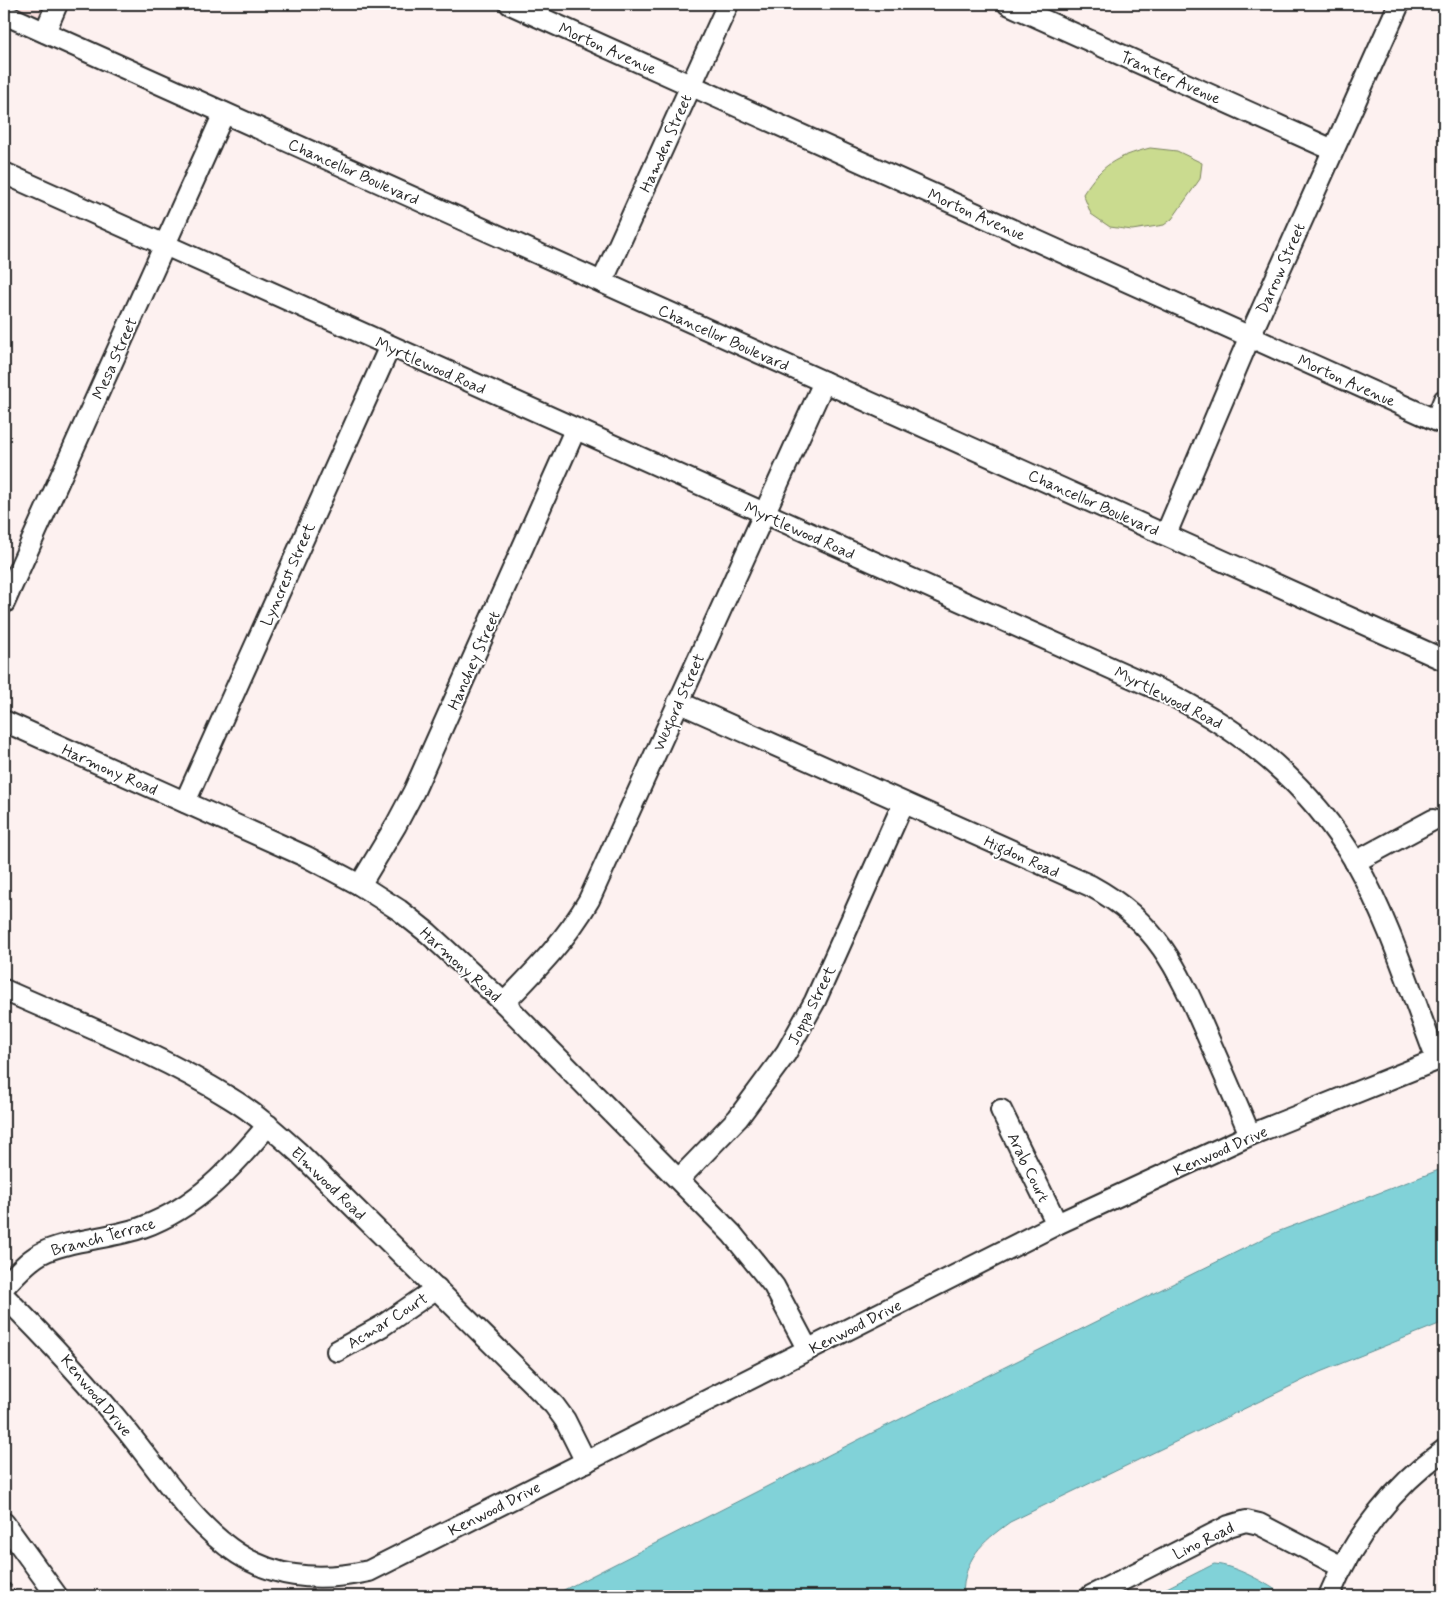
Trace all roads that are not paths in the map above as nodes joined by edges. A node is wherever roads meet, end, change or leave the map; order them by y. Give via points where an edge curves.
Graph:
1 (57, 4) edge
2 (510, 4) edge
3 (728, 4) edge
4 (1008, 4) edge
5 (1399, 4) edge
6 (4, 14) edge
7 (45, 32) junction
8 (692, 85) junction
9 (224, 113) junction
10 (1333, 150) junction
11 (4, 173) edge
12 (164, 244) junction
13 (602, 282) junction
14 (1250, 336) junction
15 (390, 346) junction
16 (824, 382) junction
17 (1444, 400) edge
18 (1440, 422) edge
19 (575, 430) junction
20 (764, 514) junction
21 (1166, 534) junction
22 (4, 603) edge
23 (1444, 660) edge
24 (678, 702) junction
25 (4, 721) edge
26 (185, 802) junction
27 (903, 804) junction
28 (1433, 820) dead end
29 (1355, 862) junction
30 (360, 884) junction
31 (4, 990) edge
32 (504, 1003) junction
33 (1441, 1059) edge
34 (1001, 1110) dead end
35 (268, 1125) junction
36 (1250, 1135) junction
37 (678, 1179) junction
38 (1057, 1224) junction
39 (4, 1287) edge
40 (437, 1288) junction
41 (4, 1296) edge
42 (808, 1350) junction
43 (337, 1351) dead end
44 (1444, 1450) edge
45 (586, 1462) junction
46 (4, 1523) edge
47 (1342, 1567) junction
48 (57, 1596) edge
49 (1092, 1596) edge
50 (1329, 1596) edge

1 - 7 street
2 - 8 street, Morton Avenue
3 - 8 street, Hamden Street
4 - 10 street, Tranter Avenue
5 - 10 street, Darrow Street
6 - 7 street, Chancellor Boulevard
7 - 9 street, Chancellor Boulevard
8 - 13 street, Hamden Street
8 - 14 street, Morton Avenue
9 - 12 street, Mesa Street
9 - 13 street, Chancellor Boulevard
10 - 14 street, Darrow Street
11 - 12 street, Myrtlewood Road
12 - 15 street, Myrtlewood Road
12 - 22 street, Mesa Street
13 - 16 street, Chancellor Boulevard
14 - 18 street, Morton Avenue
14 - 21 street, Darrow Street
15 - 19 street, Myrtlewood Road
15 - 26 street, Lyncrest Street
16 - 20 street, Wexford Street
16 - 21 street, Chancellor Boulevard
17 - 18 street
19 - 20 street, Myrtlewood Road
19 - 30 street, Hanchey Street via 414,791
20 - 24 street, Wexford Street
20 - 29 street, Myrtlewood Road via 1208,714 1252,744 1292,779 1328,820
21 - 23 street, Chancellor Boulevard
24 - 27 street, Higdon Road
24 - 32 street, Wexford Street via 578,919 554,951
25 - 26 street, Harmony Road
26 - 30 street, Harmony Road
27 - 36 street, Higdon Road via 1091,886 1120,904 1144,925 1166,951 1181,978
27 - 37 street, Joppa Street via 815,1001 786,1053 738,1118
28 - 29 street
29 - 33 street, Myrtlewood Road
30 - 32 street, Harmony Road via 428,933
31 - 35 street, Elmwood Road via 184,1071
32 - 37 street, Harmony Road
33 - 36 street, Kenwood Drive
34 - 38 street, Arab Court
35 - 39 street, Branch Terrace via 225,1175 184,1207 134,1230 44,1252 27,1263
35 - 40 street, Elmwood Road
36 - 38 street, Kenwood Drive
37 - 42 street, Harmony Road via 759,1265 774,1286
38 - 42 street, Kenwood Drive
40 - 43 street, Acmar Court via 382,1326
40 - 45 street, Elmwood Road via 560,1412
41 - 45 street, Kenwood Drive via 55,1346 100,1397 212,1544 268,1585 321,1585 354,1577
42 - 45 street, Kenwood Drive
44 - 47 street via 1413,1476 1378,1514
46 - 48 street
47 - 49 street, Lino Road via 1259,1524 1246,1521 1229,1526
47 - 50 street

